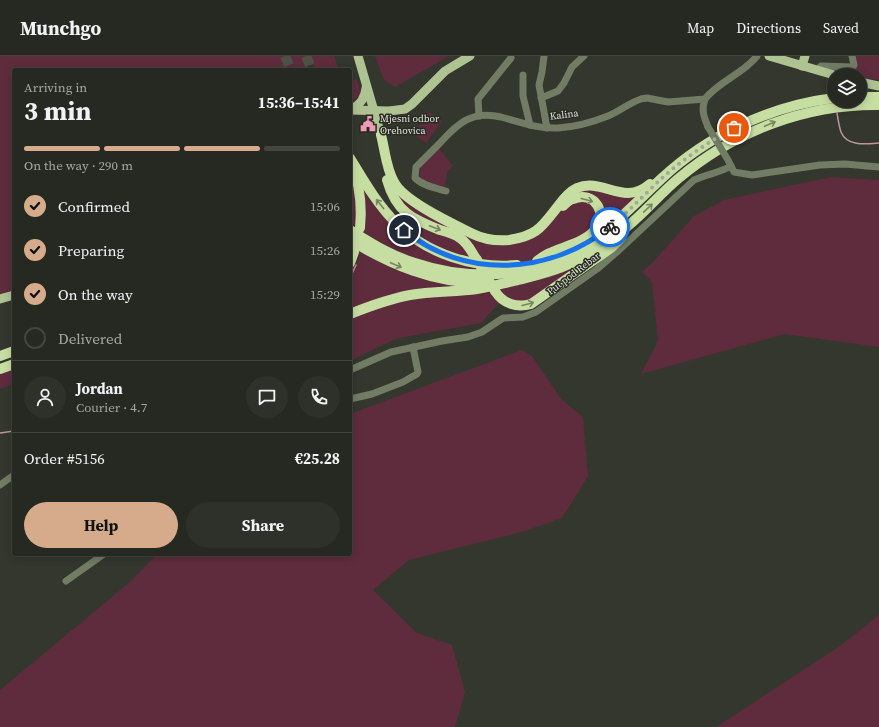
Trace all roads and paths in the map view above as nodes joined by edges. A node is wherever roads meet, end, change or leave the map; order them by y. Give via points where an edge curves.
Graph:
1 (358, 56) edge
2 (470, 56) edge
3 (544, 56) edge
4 (584, 56) edge
5 (757, 56) edge
6 (769, 56) edge
7 (805, 56) edge
8 (852, 56) edge
9 (511, 58) dead end
10 (802, 66) junction
11 (817, 70) junction
12 (827, 73) edge
13 (523, 75) dead end
14 (867, 83) edge
15 (366, 84) junction
16 (879, 86) edge
17 (867, 97) edge
18 (879, 97) edge
19 (541, 98) junction
20 (705, 99) junction
21 (827, 99) edge
22 (879, 105) edge
23 (352, 109) edge
24 (352, 110) edge
25 (375, 111) junction
26 (479, 116) junction
27 (530, 125) junction
28 (547, 128) junction
29 (381, 135) joint
30 (386, 156) junction
31 (352, 162) edge
32 (729, 163) junction
33 (352, 164) edge
34 (879, 167) edge
35 (670, 172) junction
36 (446, 191) dead end
37 (553, 213) junction
38 (629, 226) junction
39 (360, 228) dead end
40 (352, 231) edge
41 (603, 233) junction
42 (352, 241) edge
43 (354, 252) dead end
44 (352, 258) edge
45 (537, 261) junction
46 (518, 280) junction
47 (12, 296) edge
48 (0, 299) edge
49 (352, 313) edge
50 (12, 347) edge
51 (414, 347) junction
52 (0, 351) edge
53 (12, 352) edge
54 (0, 356) edge
55 (12, 361) edge
56 (0, 365) edge
57 (12, 365) edge
58 (0, 369) edge
59 (352, 369) edge
60 (352, 399) edge
61 (12, 476) edge
62 (0, 485) edge
63 (101, 556) edge
64 (66, 581) dead end

1 - 15 main road
2 - 25 main road via 441,74 408,107 400,110
3 - 19 street via 539,85
4 - 19 street via 572,67 558,91
5 - 20 street
6 - 10 main road
7 - 10 main road
8 - 11 street via 853,66 821,66
9 - 26 street via 478,99
10 - 11 main road
11 - 12 main road
13 - 27 street via 523,96
14 - 16 main road
15 - 23 main road via 365,98
15 - 25 main road
17 - 18 highway
19 - 28 street
20 - 28 street, Kalina via 668,102 641,99 598,120
20 - 32 street, bridge via 703,113 708,127
21 - 35 highway via 795,106 734,128
38 -> 22 highway via 679,178 710,155 743,136 776,121 816,111
24 - 25 main road
25 - 29 main road
26 - 27 street, Kalina via 499,117
26 - 36 street, Kalina via 465,119 455,126 416,167 415,178 418,181
27 - 28 street, Kalina
29 - 30 highway
30 - 37 highway via 399,191 481,238 503,240 526,237
30 -> 38 highway, bridge via 389,186 401,209 416,220 461,238 495,291 512,305 523,306 536,302 615,245
45 -> 31 highway via 520,265 493,266 461,260 428,246 397,224 386,212
32 - 34 street via 734,172 752,174 820,165
32 - 51 street, Put pod Rebar via 717,173 702,176 688,186 618,251 549,305 530,315 502,318 482,332 468,337
33 - 39 highway via 360,192
35 - 37 highway via 634,193 582,186 568,194
35 - 41 highway
37 -> 45 highway via 571,200 580,198 594,202 601,215 597,227 590,235
38 - 46 highway via 592,253 562,267
40 - 41 highway via 383,250 414,263 448,272 475,275 505,273 546,265 584,248
41 - 45 highway via 572,250
42 -> 46 highway via 392,263 426,275 470,283
43 - 44 highway
46 - 49 highway via 476,289 412,295
47 - 48 main road
50 - 52 highway
51 - 59 street via 391,352
51 - 60 street via 417,374 372,394
53 - 54 highway
55 - 56 highway
57 - 58 highway
61 - 62 street
63 - 64 street

